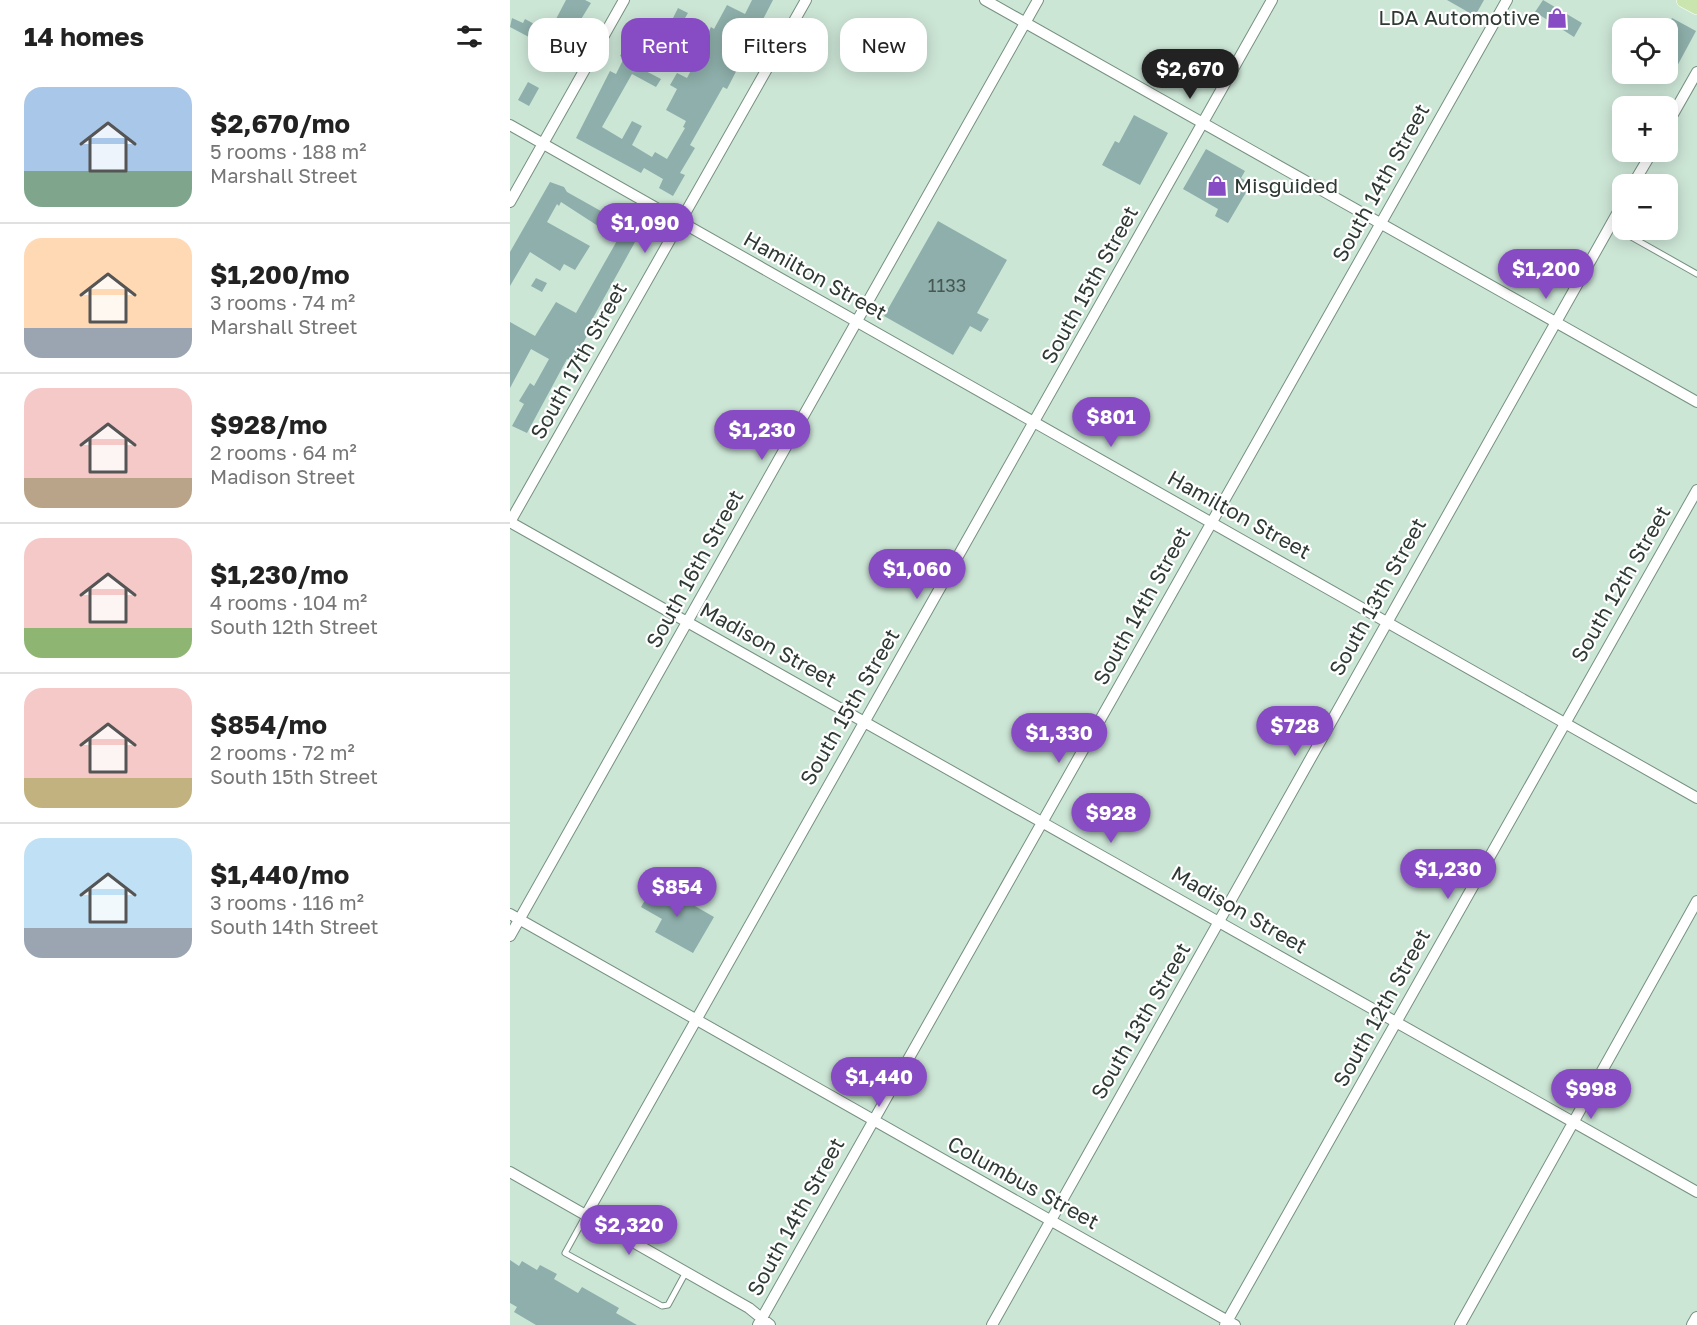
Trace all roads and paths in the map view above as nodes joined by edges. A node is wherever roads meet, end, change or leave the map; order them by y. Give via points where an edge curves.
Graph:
1 (624, 0) edge
2 (806, 0) edge
3 (985, 0) edge
4 (1038, 0) edge
5 (1272, 0) edge
6 (1507, 0) edge
7 (1684, 0) edge
8 (1697, 7) edge
9 (1025, 22) junction
10 (1697, 72) edge
11 (1678, 105) edge
12 (1203, 124) junction
13 (510, 125) edge
14 (543, 144) junction
15 (510, 202) edge
16 (680, 222) junction
17 (1612, 222) edge
18 (1380, 225) junction
19 (1610, 225) junction
20 (1697, 274) edge
21 (857, 321) junction
22 (1556, 322) junction
23 (1697, 402) edge
24 (1036, 422) junction
25 (1697, 490) edge
26 (510, 522) edge
27 (1211, 522) junction
28 (1387, 621) junction
29 (688, 623) junction
30 (864, 722) junction
31 (1564, 722) junction
32 (1697, 798) edge
33 (1042, 822) junction
34 (1697, 901) edge
35 (515, 917) edge
36 (1220, 922) junction
37 (510, 936) edge
38 (696, 1020) junction
39 (1396, 1023) junction
40 (873, 1121) junction
41 (1574, 1122) junction
42 (510, 1172) edge
43 (1697, 1192) edge
44 (586, 1215) junction
45 (1050, 1221) junction
46 (686, 1272) junction
47 (1697, 1318) edge
48 (763, 1323) edge
49 (1229, 1324) edge
50 (992, 1325) edge
51 (1460, 1325) edge
52 (1693, 1325) edge

1 - 14 street
2 - 16 street, South 17th Street
3 - 9 street
4 - 9 street, South 16th Street
5 - 12 street, South 15th Street
6 - 18 street, South 14th Street
7 - 8 main road
9 - 12 street
9 - 21 street, South 16th Street
10 - 11 street
12 - 18 street
12 - 24 street, South 15th Street
13 - 14 street, Hamilton Street
14 - 15 street
14 - 16 street, Hamilton Street
16 - 21 street, Hamilton Street
16 - 26 street, South 17th Street
17 - 19 street, South 13th Street
18 - 22 street
18 - 27 street, South 14th Street
19 - 20 lane
19 - 22 street, South 13th Street
21 - 24 street, Hamilton Street
21 - 29 street, South 16th Street
22 - 23 street
22 - 28 street, South 13th Street
24 - 27 street, Hamilton Street
24 - 30 street, South 15th Street
25 - 31 street, South 12th Street
26 - 29 street, Madison Street
27 - 28 street, Hamilton Street
27 - 33 street, South 14th Street
28 - 31 street, Hamilton Street
28 - 36 street, South 13th Street
29 - 30 street, Madison Street
29 - 35 street, South 16th Street
30 - 33 street, Madison Street
30 - 38 street, South 15th Street
31 - 32 street, Hamilton Street
31 - 39 street, South 12th Street
33 - 36 street, Madison Street
33 - 40 street, South 14th Street
34 - 41 street
35 - 37 street, South 16th Street
35 - 38 street, Columbus Street
36 - 39 street, Madison Street
36 - 45 street, South 13th Street
38 - 40 street, Columbus Street
38 - 44 street, South 15th Street
39 - 41 street, Madison Street
39 - 49 street, South 12th Street
40 - 45 street, Columbus Street
40 - 48 street, South 14th Street
41 - 43 street, Madison Street
41 - 51 street
42 - 44 street
44 - 46 street
44 - 46 lane via 565,1253 662,1306 668,1305
45 - 49 street, Columbus Street
45 - 50 street, South 13th Street
46 - 48 street via 749,1308
47 - 52 street

